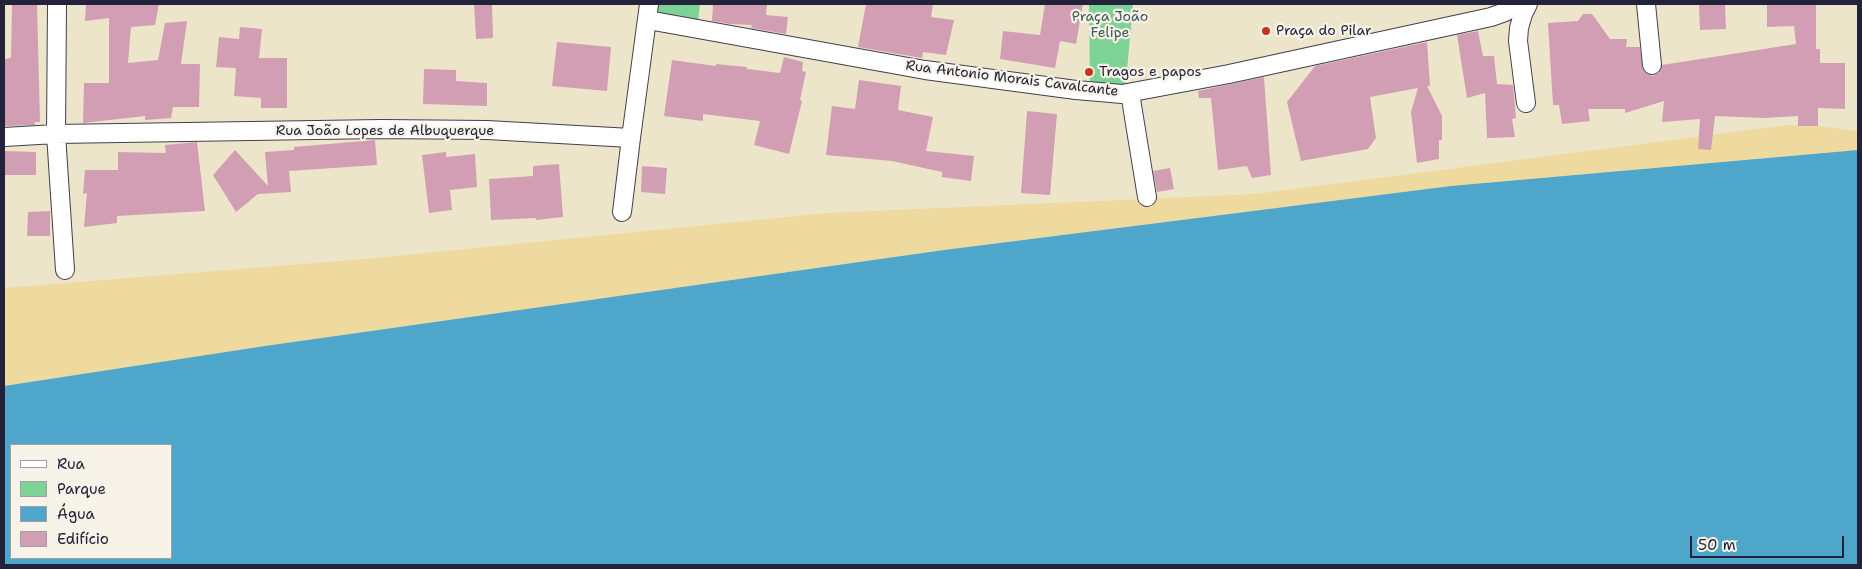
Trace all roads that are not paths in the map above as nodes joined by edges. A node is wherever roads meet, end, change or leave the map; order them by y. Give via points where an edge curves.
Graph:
1 (57, 4) edge
2 (1519, 4) edge
3 (1528, 4) edge
4 (1646, 4) edge
5 (648, 12) edge
6 (1652, 65) dead end
7 (1130, 93) junction
8 (1526, 103) dead end
9 (56, 134) junction
10 (4, 137) edge
11 (631, 138) junction
12 (1147, 197) dead end
13 (622, 212) dead end
14 (66, 270) dead end

1 - 9 street
2 - 7 street, Rua Antonio Morais Cavalcante via 1505,12 1476,20
3 - 8 street via 1518,41
4 - 6 street
5 - 7 street, Rua Antonio Morais Cavalcante via 925,70 1103,93
5 - 11 street
7 - 12 street
9 - 10 street, Rua João Lopes de Albuquerque
9 - 11 street, Rua João Lopes de Albuquerque via 381,129 487,130
9 - 14 street
11 - 13 street

